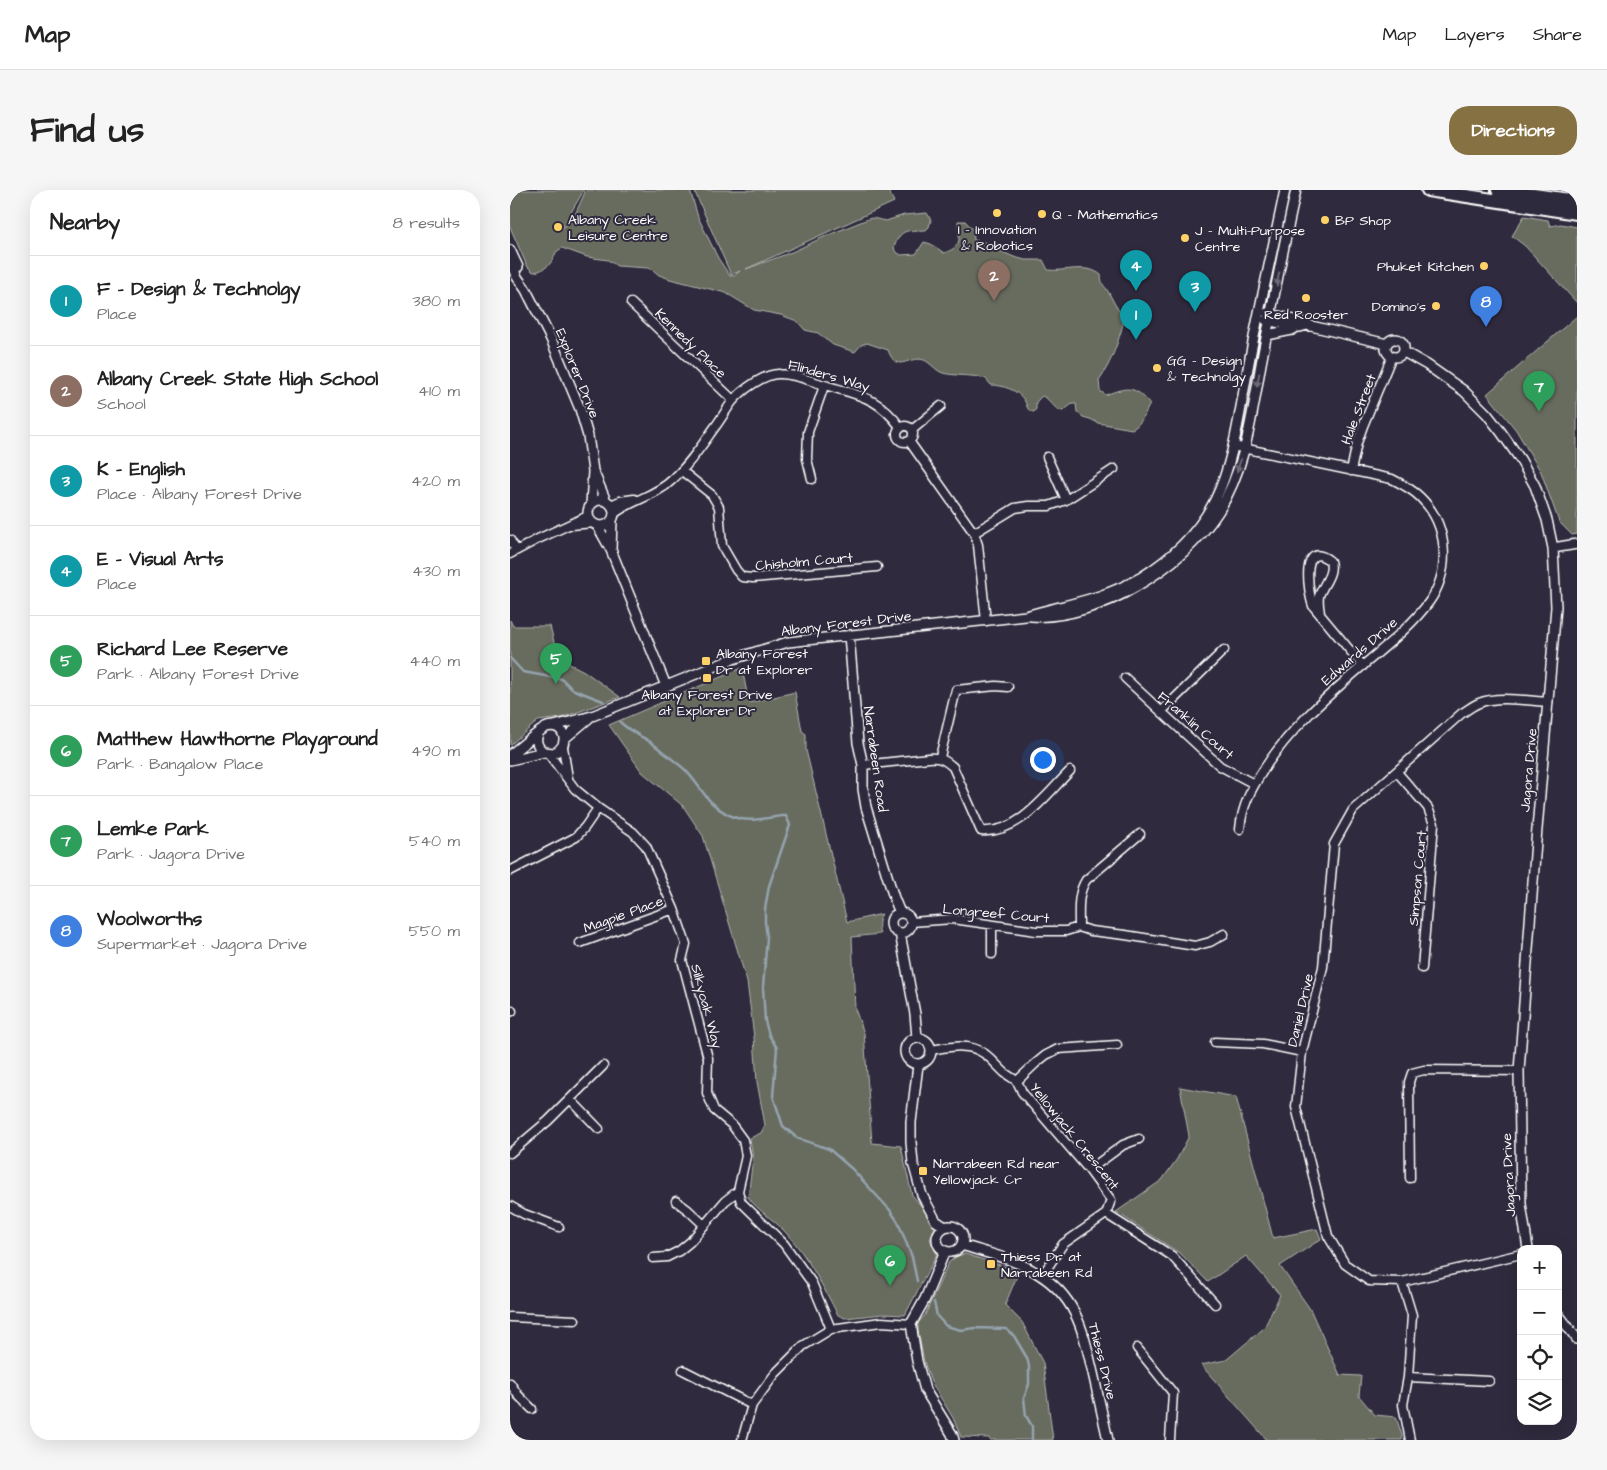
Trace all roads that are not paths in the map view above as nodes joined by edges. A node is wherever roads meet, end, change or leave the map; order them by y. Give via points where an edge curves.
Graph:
1 (1284, 190) edge
2 (1296, 190) edge
3 (1428, 190) edge
4 (1498, 190) edge
5 (1577, 201) edge
6 (1577, 213) edge
7 (510, 250) edge
8 (510, 262) edge
9 (526, 290) junction
10 (631, 303) dead end
11 (1259, 315) junction
12 (1270, 317) junction
13 (1302, 326) junction
14 (1267, 336) junction
15 (1387, 344) junction
16 (1404, 352) junction
17 (1392, 356) junction
18 (824, 386) junction
19 (733, 400) junction
20 (940, 406) dead end
21 (901, 428) junction
22 (912, 430) junction
23 (909, 441) junction
24 (1233, 446) junction
25 (1245, 448) junction
26 (1046, 457) dead end
27 (1114, 469) dead end
28 (593, 470) junction
29 (682, 471) junction
30 (1351, 471) junction
31 (812, 479) dead end
32 (641, 498) junction
33 (1066, 500) junction
34 (609, 503) junction
35 (590, 505) junction
36 (613, 517) junction
37 (593, 521) junction
38 (974, 533) junction
39 (510, 540) edge
40 (1577, 544) edge
41 (1553, 548) junction
42 (610, 550) junction
43 (513, 552) edge
44 (877, 567) dead end
45 (1320, 613) junction
46 (1026, 616) junction
47 (986, 621) junction
48 (849, 635) junction
49 (1224, 650) dead end
50 (1363, 666) junction
51 (1124, 678) dead end
52 (666, 686) junction
53 (1008, 687) dead end
54 (1548, 702) junction
55 (1161, 712) junction
56 (592, 716) junction
57 (554, 726) junction
58 (538, 734) junction
59 (564, 743) junction
60 (546, 753) junction
61 (510, 755) edge
62 (940, 757) junction
63 (510, 760) edge
64 (863, 765) junction
65 (1070, 771) dead end
66 (1397, 772) junction
67 (568, 780) junction
68 (1254, 784) junction
69 (598, 808) junction
70 (1240, 829) dead end
71 (1140, 834) dead end
72 (510, 871) edge
73 (674, 909) junction
74 (900, 913) junction
75 (911, 922) junction
76 (992, 925) junction
77 (1079, 927) junction
78 (900, 933) junction
79 (1224, 934) dead end
80 (580, 943) dead end
81 (992, 954) dead end
82 (1422, 968) dead end
83 (917, 1038) junction
84 (1215, 1042) dead end
85 (1117, 1044) dead end
86 (931, 1050) junction
87 (1302, 1052) junction
88 (918, 1065) junction
89 (603, 1066) dead end
90 (1519, 1071) junction
91 (1017, 1081) junction
92 (570, 1099) junction
93 (599, 1129) dead end
94 (1139, 1139) dead end
95 (510, 1153) edge
96 (1089, 1170) junction
97 (1410, 1178) dead end
98 (738, 1191) junction
99 (676, 1201) dead end
100 (510, 1206) edge
101 (1106, 1214) junction
102 (704, 1225) junction
103 (559, 1227) dead end
104 (945, 1227) junction
105 (962, 1245) junction
106 (1527, 1245) edge
107 (945, 1250) junction
108 (1517, 1255) edge
109 (653, 1258) dead end
110 (1042, 1276) junction
111 (1402, 1282) junction
112 (1215, 1304) dead end
113 (510, 1317) edge
114 (1562, 1319) edge
115 (575, 1320) dead end
116 (911, 1324) junction
117 (831, 1329) junction
118 (1577, 1339) edge
119 (1137, 1348) dead end
120 (683, 1370) dead end
121 (1408, 1377) junction
122 (1489, 1381) dead end
123 (510, 1383) edge
124 (752, 1405) junction
125 (532, 1409) dead end
126 (742, 1440) edge
127 (954, 1440) edge
128 (1108, 1440) edge
129 (1170, 1440) edge
130 (1410, 1440) edge

1 - 11 street, Albany Forest Drive
2 -> 12 street, Albany Forest Drive
3 - 6 highway
4 - 5 highway
7 - 9 street, Explorer Drive
8 - 9 street, Explorer Drive
9 - 28 street, Explorer Drive via 580,409
10 - 19 street, Kennedy Place
11 - 12 street
11 - 24 street, Albany Forest Drive
12 - 13 street via 1302,322
12 - 14 street, Albany Forest Drive
13 - 14 street
13 - 15 street
14 -> 25 street, Albany Forest Drive
15 - 16 street via 1400,340
15 - 17 street via 1387,351
16 - 17 street via 1400,356
16 - 41 street, Jagora Drive via 1464,391 1488,414 1535,486
17 - 30 street, Hale Street via 1362,426
18 - 19 street, Flinders Way via 779,373 756,381
18 - 21 street, Flinders Way via 873,400 886,409
18 - 31 street via 808,432 807,458
19 - 29 street, Flinders Way
20 - 22 street
21 - 22 street
21 - 23 street via 898,438
22 - 23 street
23 - 38 street
24 - 25 street, Edwards Drive
24 - 46 street, Albany Forest Drive via 1216,499 1187,540 1167,558 1140,578 1107,594
25 - 30 street, Edwards Drive
25 -> 46 street, Albany Forest Drive via 1230,491 1205,531 1162,571 1102,603 1045,618
26 - 33 street
27 - 33 street
28 - 34 street, Explorer Drive
28 - 35 street, Explorer Drive
29 - 32 street, Flinders Way via 661,489
29 - 44 street, Chisholm Court via 712,495 719,508 722,546 742,577
30 - 50 street, Edwards Drive via 1392,479 1408,487 1431,510 1444,546 1442,576 1428,603 1390,644
32 - 34 street, Flinders Way
32 - 36 street, Flinders Way
33 - 38 street via 1049,506 1015,508
34 - 35 street via 598,500
34 - 36 street
35 - 37 street
36 - 37 street via 605,525
36 - 42 street
37 - 42 street
37 - 43 street via 568,525
38 - 47 street
39 - 43 street
40 - 41 street
41 - 54 street, Jagora Drive via 1556,607
42 - 52 street
45 - 45 street via 1320,595 1332,566 1330,561 1314,556 1308,566 1310,598 1312,606
45 - 50 street
46 - 47 street, Albany Forest Drive
47 - 48 street, Albany Forest Drive
48 - 52 street, Albany Forest Drive via 775,645 733,658
48 - 64 street, Narrabeen Road via 858,743
49 - 55 street
50 - 68 street, Edwards Drive via 1300,724 1276,751
51 - 55 street, Franklin Court
52 - 56 street, Albany Forest Drive
53 - 62 street via 956,690
54 - 66 street, Daniel Drive via 1488,700 1479,703 1462,713
54 - 90 street, Jagora Drive
55 - 68 street, Franklin Court via 1220,766
56 - 57 street, Albany Forest Drive
56 - 59 street, Albany Forest Drive
57 - 58 street via 545,727
57 - 59 street via 562,731
58 - 60 street via 538,746
58 - 61 street
59 - 60 street via 557,752
59 - 67 street
60 - 63 street
60 - 67 street, Silkyoak Way
62 - 64 street
62 - 65 street via 953,767 981,831 992,832 1021,820
64 - 74 street, Narrabeen Road via 866,807
66 - 82 street, Simpson Court via 1428,808 1434,824
66 - 87 street, Daniel Drive via 1353,810 1334,844 1323,967
67 - 69 street, Silkyoak Way via 575,790
68 - 70 street, Edwards Drive via 1242,813
69 - 72 street via 576,837
69 - 73 street, Silkyoak Way via 641,839
71 - 77 street via 1086,880 1079,898
73 - 80 street, Magpie Place
73 - 98 street, Silkyoak Way via 686,944 682,960 708,1058 707,1092 714,1110 732,1125 743,1140 746,1156
74 - 75 street via 906,914
74 - 78 street via 893,918 891,925
75 - 76 street, Longreef Court via 953,919
75 - 78 street via 910,929
76 - 77 street, Longreef Court via 1036,931 1066,931
76 - 81 street
77 - 79 street, Longreef Court via 1194,946
78 - 83 street
83 - 86 street via 925,1040
83 - 88 street via 910,1041 904,1051 910,1062
84 - 87 street via 1263,1044
85 - 91 street via 1058,1049 1046,1055
86 - 88 street via 929,1059
86 - 91 street, Yellowjack Crescent via 959,1046 974,1048 986,1054
87 - 111 street, Daniel Drive via 1296,1107 1328,1236 1345,1264 1369,1281
88 - 104 street via 911,1122 913,1164 926,1204 936,1221
89 - 92 street
90 - 97 street via 1424,1070 1412,1073 1409,1082
90 - 106 street, Jagora Drive via 1520,1204
91 - 96 street, Yellowjack Crescent via 1022,1092
92 - 93 street
92 - 95 street
94 - 96 street via 1123,1145
96 - 101 street, Yellowjack Crescent via 1111,1200
98 - 102 street via 724,1201
98 - 117 street via 741,1202 784,1244 812,1283
99 - 102 street
100 - 103 street
101 - 110 street via 1064,1244
101 - 112 street via 1172,1256
102 - 109 street via 679,1251 667,1257
104 - 105 street via 954,1226 960,1230 964,1239
104 - 107 street via 939,1232 938,1242
105 - 107 street via 954,1251
105 - 110 street, Thiess Drive
107 - 116 street
108 - 111 street, Daniel Drive
110 - 128 street, Thiess Drive via 1066,1298 1081,1324
111 - 121 street via 1412,1315
113 - 115 street
114 - 118 street
116 - 117 street via 880,1322
116 - 127 street via 925,1390
117 - 124 street via 802,1346
119 - 129 street via 1173,1393
120 - 124 street
121 - 122 street
121 - 130 street via 1403,1405
123 - 125 street
124 - 126 street

